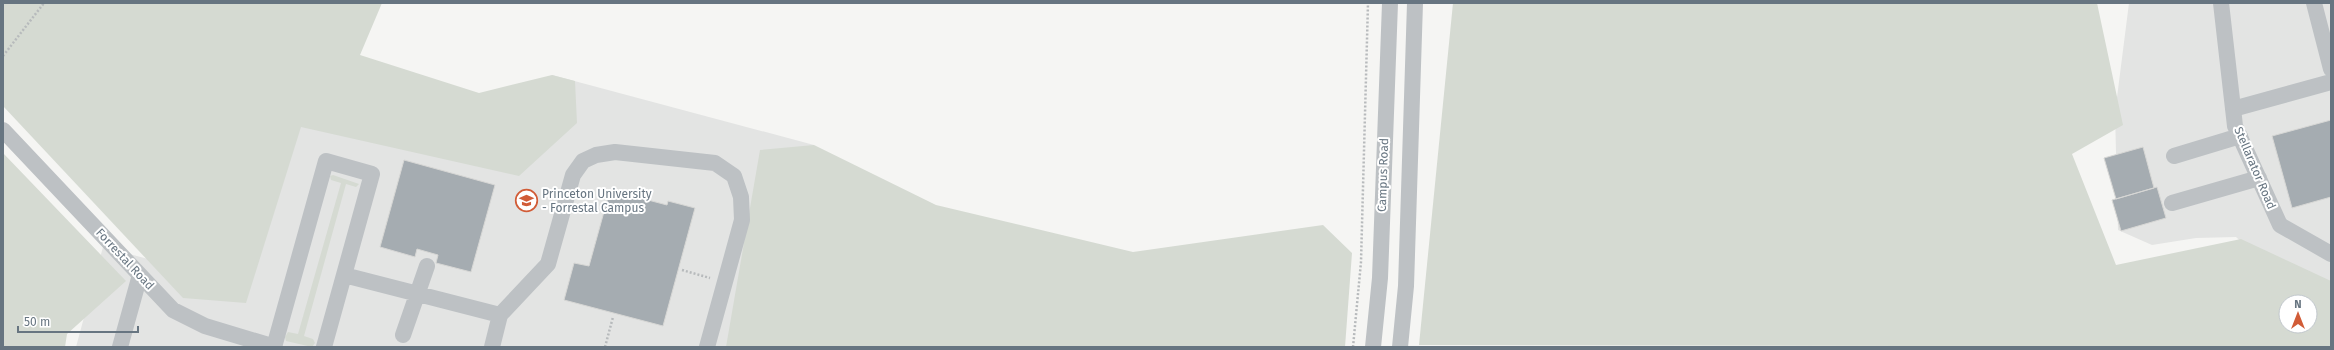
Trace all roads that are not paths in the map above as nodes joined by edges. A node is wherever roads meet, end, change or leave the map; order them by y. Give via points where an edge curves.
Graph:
1 (1390, 3) edge
2 (1415, 3) edge
3 (2221, 3) edge
4 (2314, 3) edge
5 (2331, 70) edge
6 (2331, 82) edge
7 (2233, 109) junction
8 (3, 130) edge
9 (2240, 136) junction
10 (2174, 156) dead end
11 (2258, 178) junction
12 (2172, 203) dead end
13 (2331, 254) edge
14 (427, 266) dead end
15 (140, 275) junction
16 (344, 275) junction
17 (418, 294) junction
18 (500, 315) junction
19 (403, 335) dead end
20 (240, 342) edge
21 (120, 347) edge
22 (274, 347) edge
23 (324, 347) edge
24 (492, 347) edge
25 (707, 347) edge
26 (1373, 347) edge
27 (1400, 347) edge

1 - 26 street, Campus Road via 1380,278
2 - 27 street via 1405,294
3 - 7 street, Stellarator Road
4 - 5 street
6 - 7 street
7 - 9 street, Stellarator Road via 2235,126
8 - 15 street, Forrestal Road
9 - 10 street
9 - 11 street, Stellarator Road
11 - 12 street
11 - 13 street, Stellarator Road via 2280,225
14 - 17 street
15 - 20 street, Forrestal Road via 173,310
15 - 21 street
16 - 17 street
16 - 22 street via 372,174 326,162
16 - 23 street
17 - 18 street
17 - 19 street
18 - 24 street
18 - 25 street via 548,264 573,175 583,161 596,155 615,152 715,162 734,176 741,197 742,220
20 - 22 street, Forrestal Road

